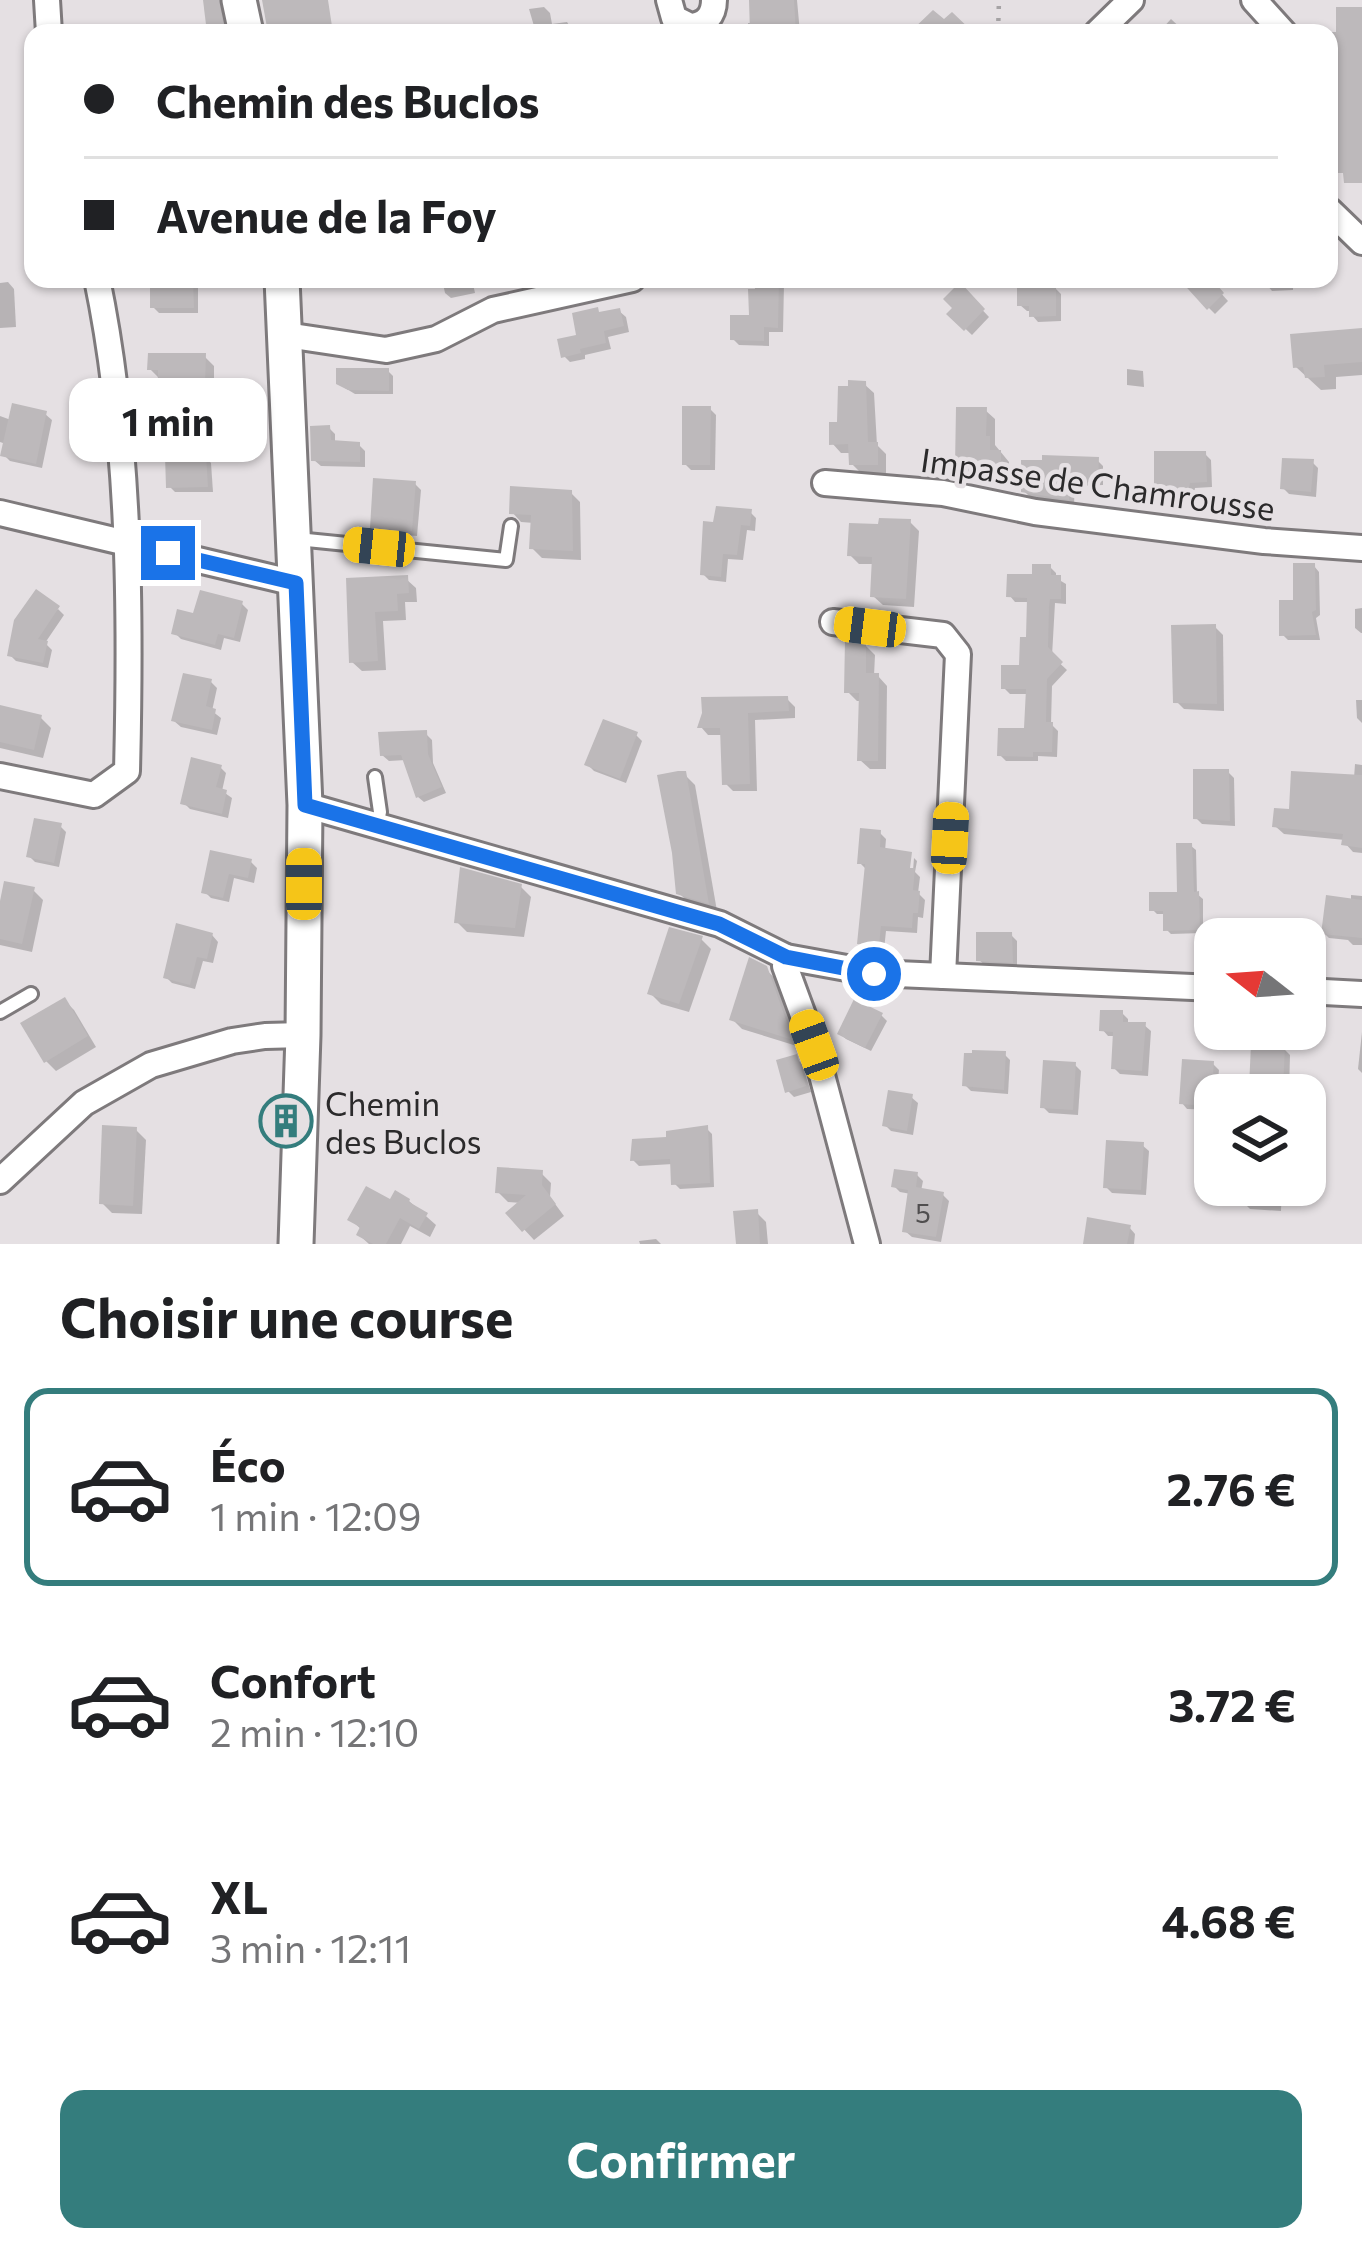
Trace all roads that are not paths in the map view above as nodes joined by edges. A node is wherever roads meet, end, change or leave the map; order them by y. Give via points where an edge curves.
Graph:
1 (1131, 0) edge
2 (1254, 0) edge
3 (1106, 24) edge
4 (1276, 24) edge
5 (1338, 219) edge
6 (1362, 242) edge
7 (98, 288) edge
8 (283, 288) edge
9 (592, 288) edge
10 (286, 335) junction
11 (825, 483) dead end
12 (0, 513) edge
13 (511, 526) dead end
14 (293, 538) junction
15 (125, 543) junction
16 (1362, 548) edge
17 (296, 583) junction
18 (833, 622) dead end
19 (0, 776) edge
20 (375, 777) dead end
21 (305, 805) junction
22 (377, 825) junction
23 (786, 957) junction
24 (943, 976) junction
25 (1194, 987) edge
26 (1326, 992) edge
27 (31, 994) dead end
28 (1362, 994) edge
29 (0, 1012) edge
30 (303, 1035) junction
31 (0, 1180) edge
32 (296, 1244) edge
33 (867, 1244) edge

1 - 3 street
2 - 4 street
5 - 6 street
7 - 15 street via 118,408
8 - 10 street
9 - 10 street via 493,310 436,339 386,350
10 - 14 street
11 - 16 street, Impasse de Chamrousse
12 - 15 street
13 - 14 lane via 506,560
14 - 17 street
15 - 17 street
15 - 19 street via 127,771 94,795
17 - 21 street
18 - 24 street via 943,635 958,654
20 - 22 lane
21 - 22 street
21 - 30 street
22 - 23 street via 719,924
23 - 24 street via 874,974
23 - 33 street
24 - 25 street
26 - 28 street
27 - 29 lane
30 - 31 street via 232,1041 151,1065 85,1103
30 - 32 street

